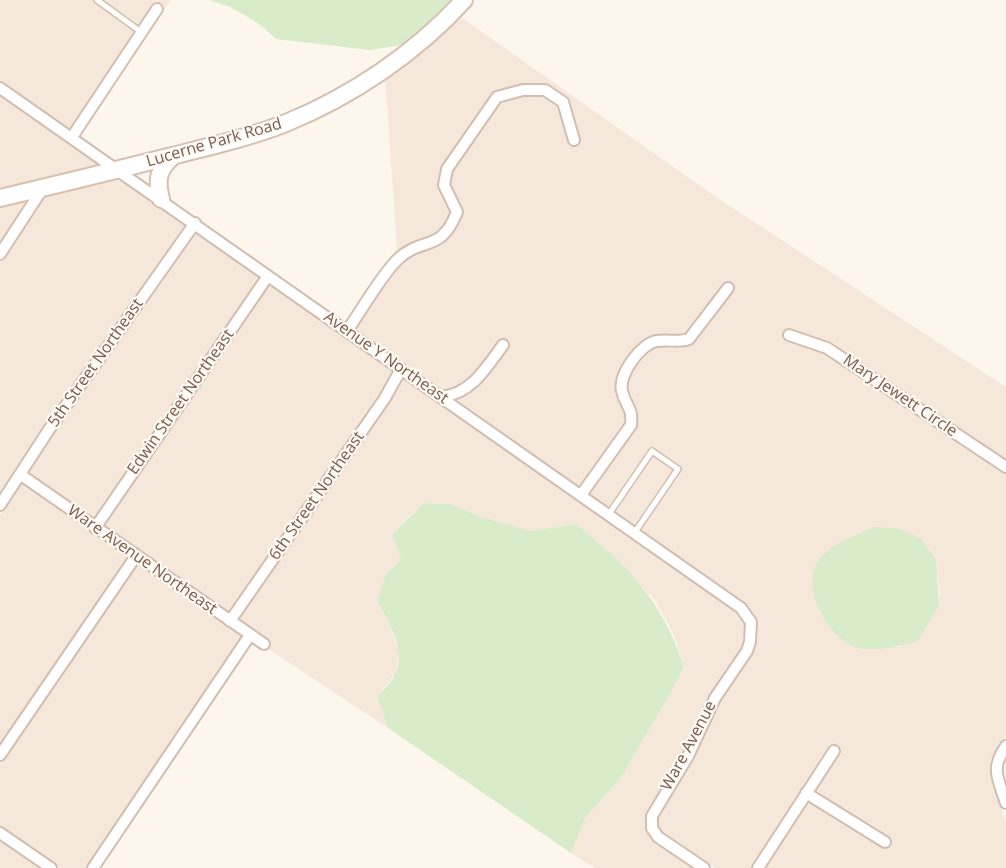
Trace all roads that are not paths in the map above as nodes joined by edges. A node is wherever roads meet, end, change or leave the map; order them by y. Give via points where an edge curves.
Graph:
1 (97, 0) edge
2 (464, 0) edge
3 (157, 9) dead end
4 (141, 33) junction
5 (0, 88) edge
6 (72, 137) junction
7 (574, 140) dead end
8 (173, 156) junction
9 (118, 170) junction
10 (43, 188) junction
11 (0, 198) edge
12 (161, 199) junction
13 (195, 223) junction
14 (0, 254) edge
15 (268, 276) junction
16 (728, 288) dead end
17 (347, 331) junction
18 (789, 335) dead end
19 (503, 345) dead end
20 (402, 369) junction
21 (442, 397) junction
22 (1006, 467) edge
23 (21, 475) junction
24 (581, 495) junction
25 (0, 505) edge
26 (609, 514) junction
27 (95, 528) junction
28 (635, 532) junction
29 (135, 556) junction
30 (230, 621) junction
31 (250, 634) junction
32 (750, 642) joint
33 (264, 644) dead end
34 (1006, 746) edge
35 (834, 751) dead end
36 (0, 755) edge
37 (806, 793) junction
38 (1006, 803) edge
39 (0, 833) edge
40 (885, 842) dead end
41 (51, 868) edge
42 (93, 868) edge
43 (704, 868) edge
44 (758, 868) edge

1 - 4 lane
2 - 8 main road, Lucerne Park Road via 419,42 346,93 286,123
3 - 4 street
4 - 6 street
5 - 6 street, Avenue Y Northeast
6 - 9 street, Avenue Y Northeast
7 - 17 street via 563,102 544,90 523,90 496,97 447,169 444,185 457,213 451,227 443,237 397,260
8 - 9 main road, Lucerne Park Road
8 - 12 main road via 159,172
9 - 10 main road, Lucerne Park Road
9 - 12 street, Avenue Y Northeast
10 - 11 main road, Lucerne Park Road
10 - 14 street
12 - 13 street, Avenue Y Northeast
13 - 15 street, Avenue Y Northeast
13 - 23 street, 5th Street Northeast
15 - 17 street, Avenue Y Northeast
15 - 27 street, Edwin Street Northeast
16 - 24 street via 689,339 652,342 633,362 622,378 621,389 633,414 631,425
17 - 20 street, Avenue Y Northeast
18 - 22 street, Mary Jewett Circle via 827,348
19 - 21 street via 476,380 458,395
20 - 21 street, Avenue Y Northeast
20 - 30 street, 6th Street Northeast
21 - 24 street, Avenue Y Northeast
23 - 25 street, 5th Street Northeast
23 - 27 street, Ware Avenue Northeast
24 - 26 street, Avenue Y Northeast
26 - 28 street, Avenue Y Northeast
26 - 28 lane via 652,451 678,470
27 - 29 street, Ware Avenue Northeast
28 - 32 street, Avenue Y Northeast via 741,608 751,622
29 - 30 street, Ware Avenue Northeast
29 - 36 street
30 - 31 street, Ware Avenue Northeast
31 - 33 street, Ware Avenue Northeast
31 - 42 street
32 - 43 street, Ware Avenue via 651,816 658,837
34 - 38 street via 995,766
35 - 37 street
37 - 40 street
37 - 44 street
39 - 41 street

